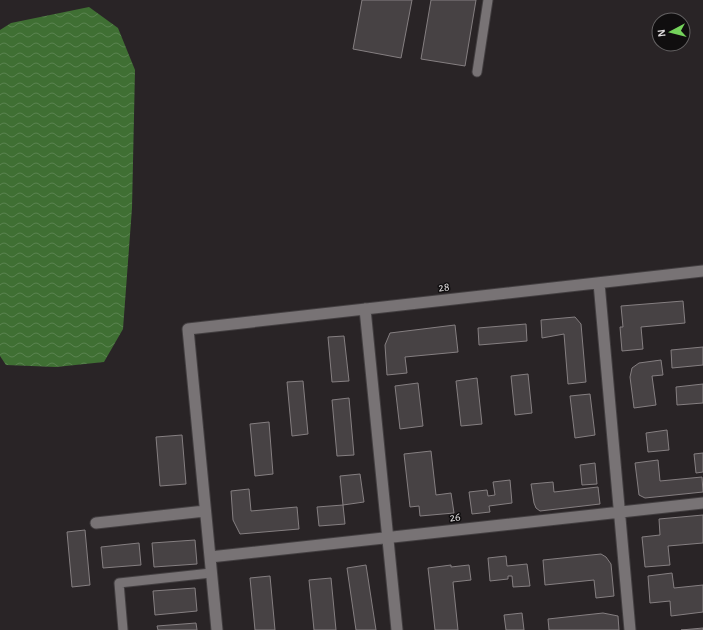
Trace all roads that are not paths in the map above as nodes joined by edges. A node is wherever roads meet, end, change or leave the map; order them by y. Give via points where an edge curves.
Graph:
1 (488, 0) edge
2 (477, 72) dead end
3 (703, 272) edge
4 (599, 283) junction
5 (365, 309) junction
6 (703, 503) edge
7 (205, 511) junction
8 (619, 512) junction
9 (96, 523) dead end
10 (388, 538) junction
11 (210, 557) junction
12 (211, 573) junction
13 (123, 630) edge
14 (217, 630) edge
15 (397, 630) edge
16 (630, 630) edge

1 - 2 lane
3 - 4 street, 28
4 - 5 street, 28
4 - 8 street
5 - 7 street, 28 via 188,329
5 - 10 street
6 - 8 street, 26
7 - 9 street
7 - 11 street
8 - 10 street, 26
8 - 16 street
10 - 11 street, 26
10 - 15 street
11 - 12 street
12 - 13 lane via 119,583
12 - 14 street

